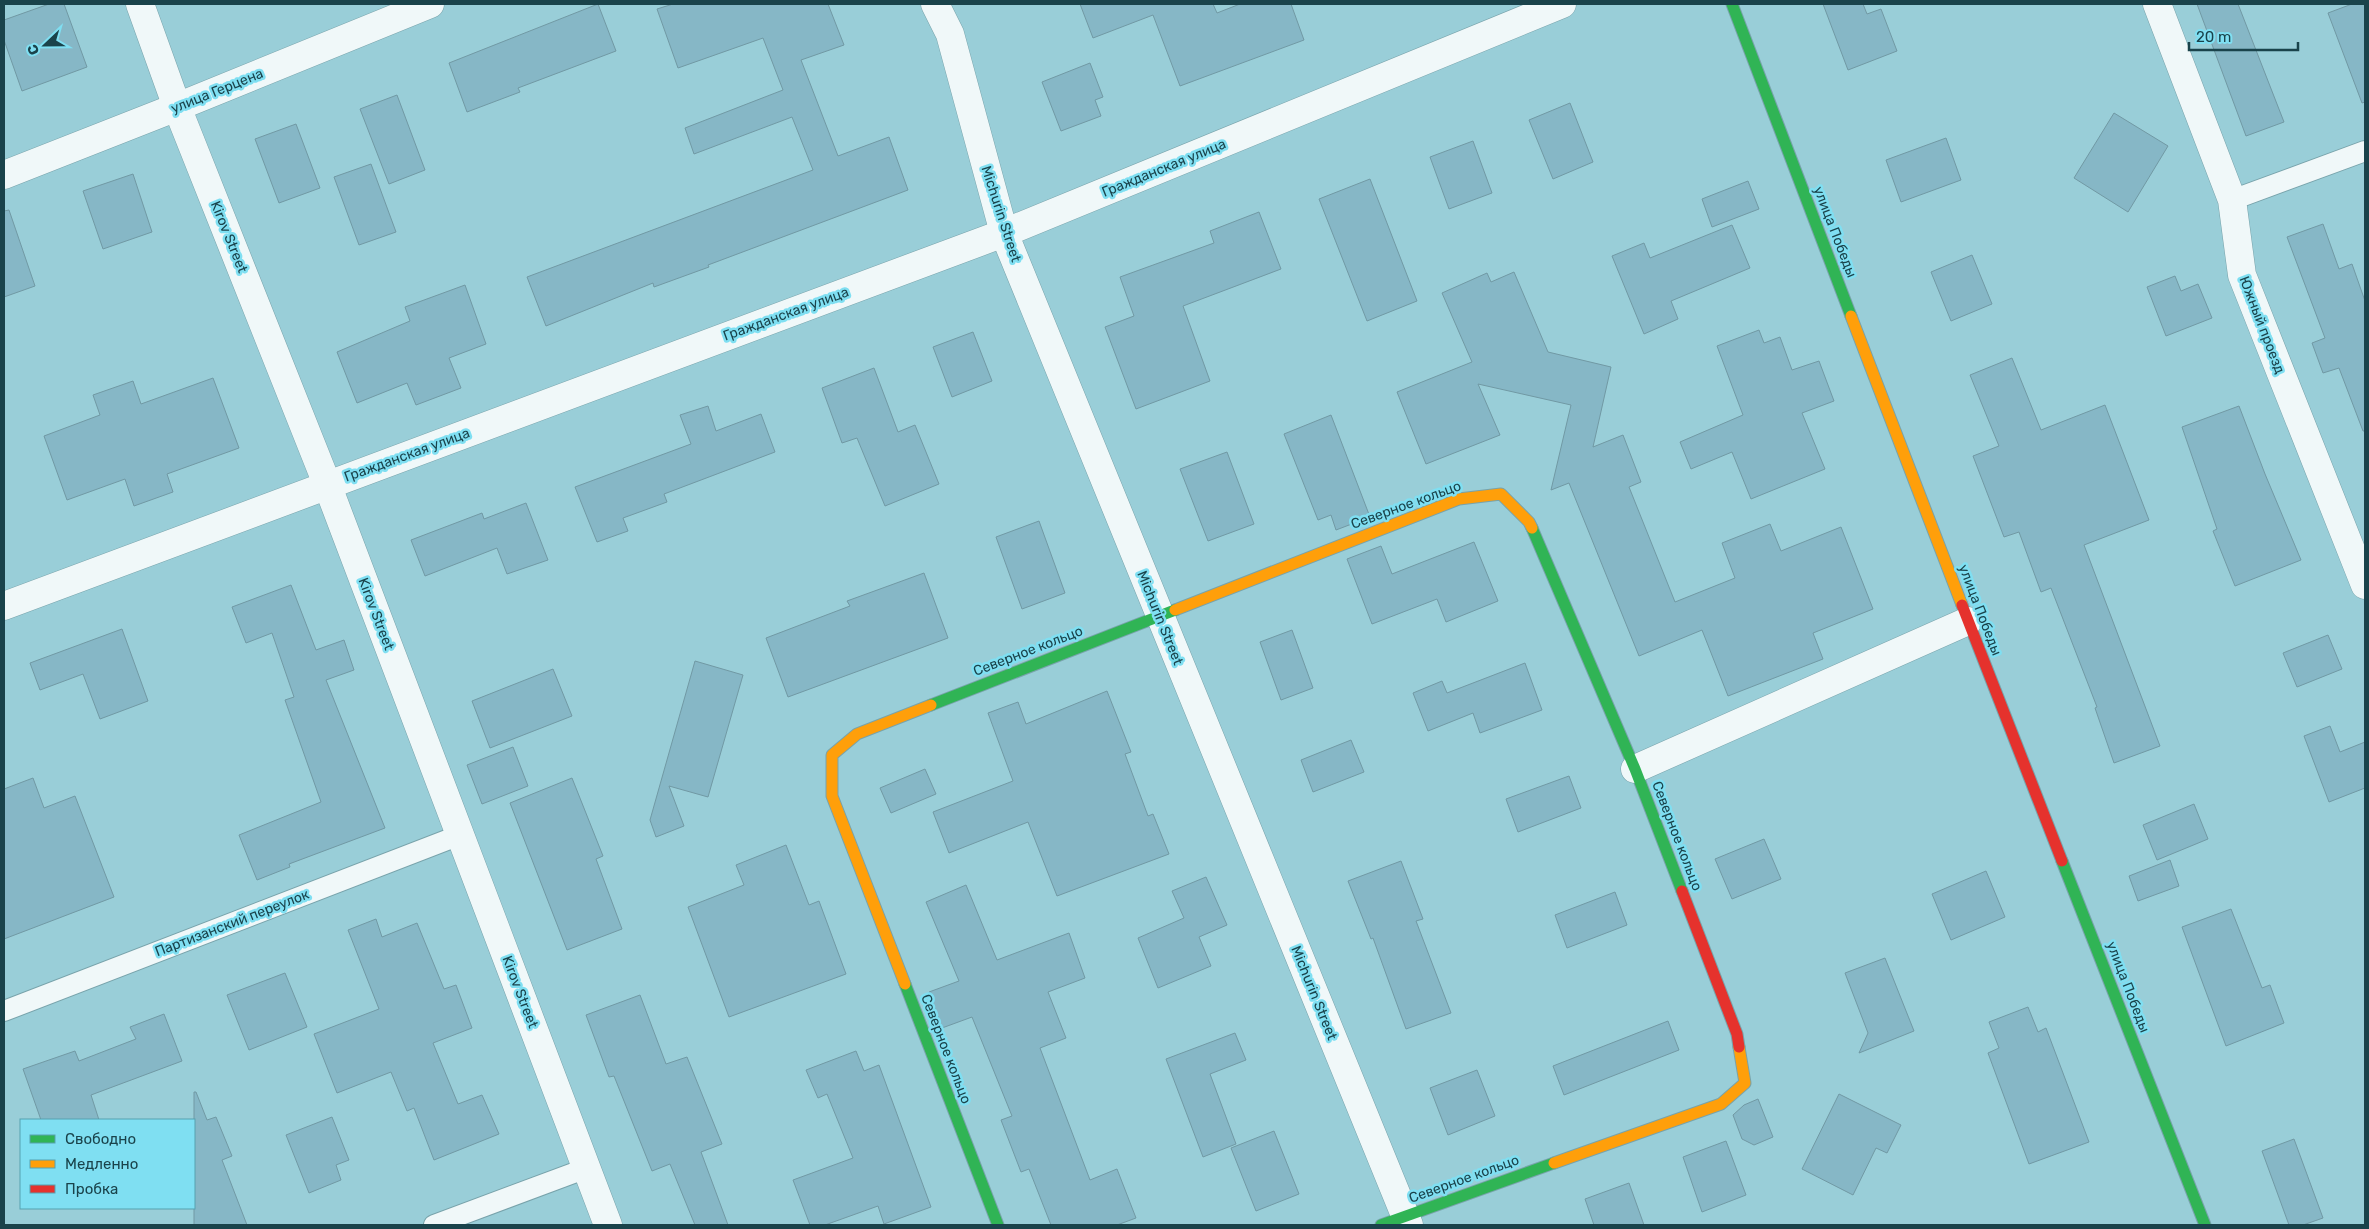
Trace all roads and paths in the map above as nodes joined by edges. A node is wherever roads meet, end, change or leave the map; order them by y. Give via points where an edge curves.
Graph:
1 (140, 4) edge
2 (430, 4) edge
3 (936, 4) edge
4 (1562, 4) edge
5 (1732, 4) edge
6 (2157, 4) edge
7 (177, 107) junction
8 (2365, 151) edge
9 (4, 175) edge
10 (2232, 200) junction
11 (1004, 233) junction
12 (327, 484) junction
13 (2365, 585) edge
14 (4, 606) edge
15 (1159, 615) junction
16 (1968, 621) junction
17 (1635, 769) junction
18 (460, 835) junction
19 (4, 1011) edge
20 (587, 1168) junction
21 (1398, 1222) edge
22 (434, 1225) edge
23 (608, 1225) edge
24 (998, 1225) edge
25 (2205, 1225) edge

1 - 7 street, Kirov Street
2 - 7 street, улица Герцена
3 - 11 street, Michurin Street via 950,34
4 - 11 street, Гражданская улица
5 - 16 street, улица Победы
6 - 10 street, Южный проезд
7 - 9 street, улица Герцена
7 - 12 street, Kirov Street
8 - 10 lane
10 - 13 street, Южный проезд via 2242,275
11 - 12 street, Гражданская улица
11 - 15 street, Michurin Street
12 - 14 street, Гражданская улица
12 - 18 street, Kirov Street
15 - 17 street, Северное кольцо via 1459,499 1501,494 1529,522
15 - 21 street, Michurin Street
15 - 24 street, Северное кольцо via 856,734 832,755 832,796
16 - 17 street
16 - 25 street, улица Победы
17 - 21 street, Северное кольцо via 1737,1034 1745,1083 1721,1104
18 - 19 lane, Партизанский переулок
18 - 20 street, Kirov Street
20 - 22 lane
20 - 23 street, Kirov Street

